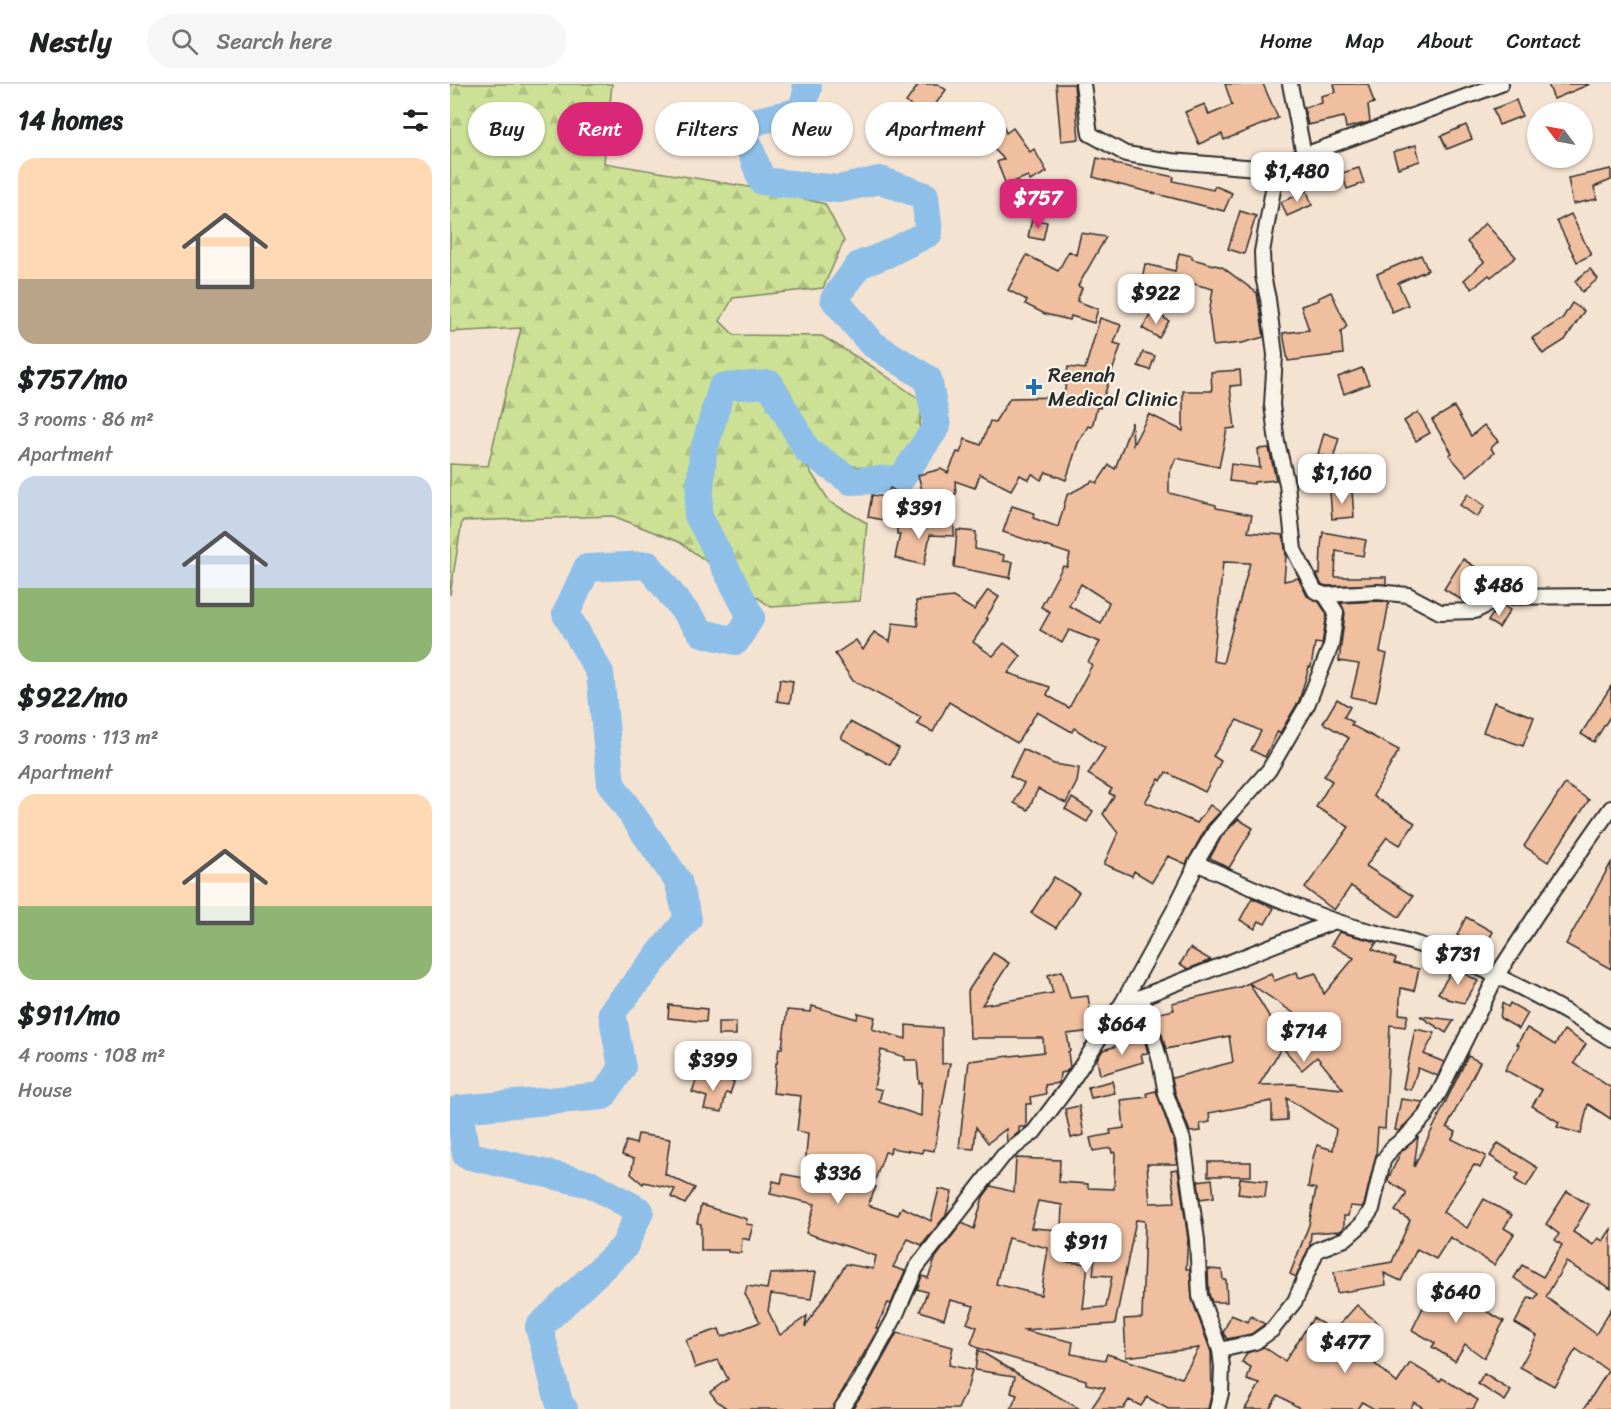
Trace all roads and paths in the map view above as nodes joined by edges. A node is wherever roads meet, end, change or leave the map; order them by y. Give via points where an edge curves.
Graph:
1 (1083, 84) edge
2 (1290, 84) edge
3 (1501, 84) edge
4 (1304, 155) junction
5 (1277, 167) junction
6 (1325, 595) junction
7 (1611, 596) edge
8 (1611, 808) edge
9 (1196, 862) junction
10 (1335, 921) junction
11 (1497, 975) junction
12 (1142, 998) junction
13 (1123, 1002) junction
14 (1611, 1039) edge
15 (1220, 1350) junction
16 (841, 1409) edge
17 (1217, 1409) edge

1 - 5 street via 1090,134 1126,154 1181,162
2 - 4 street
3 - 4 street
4 - 5 street
5 - 6 street via 1263,252 1275,355 1272,405 1294,550 1315,591
6 - 7 street via 1408,595 1440,612 1475,612 1502,597
6 - 9 street via 1336,612 1330,646 1307,705 1269,770 1215,831
8 - 11 street
9 - 10 street
9 - 13 street
10 - 11 street via 1421,945
10 - 12 street
11 - 14 street
11 - 15 street via 1430,1107 1383,1161 1372,1209 1361,1225 1345,1239 1317,1250 1295,1301 1264,1337
12 - 13 street
12 - 15 street via 1166,1094 1183,1140 1197,1240 1200,1296
13 - 16 street via 1034,1132 1003,1156 916,1268 894,1318
15 - 17 street via 1222,1376

